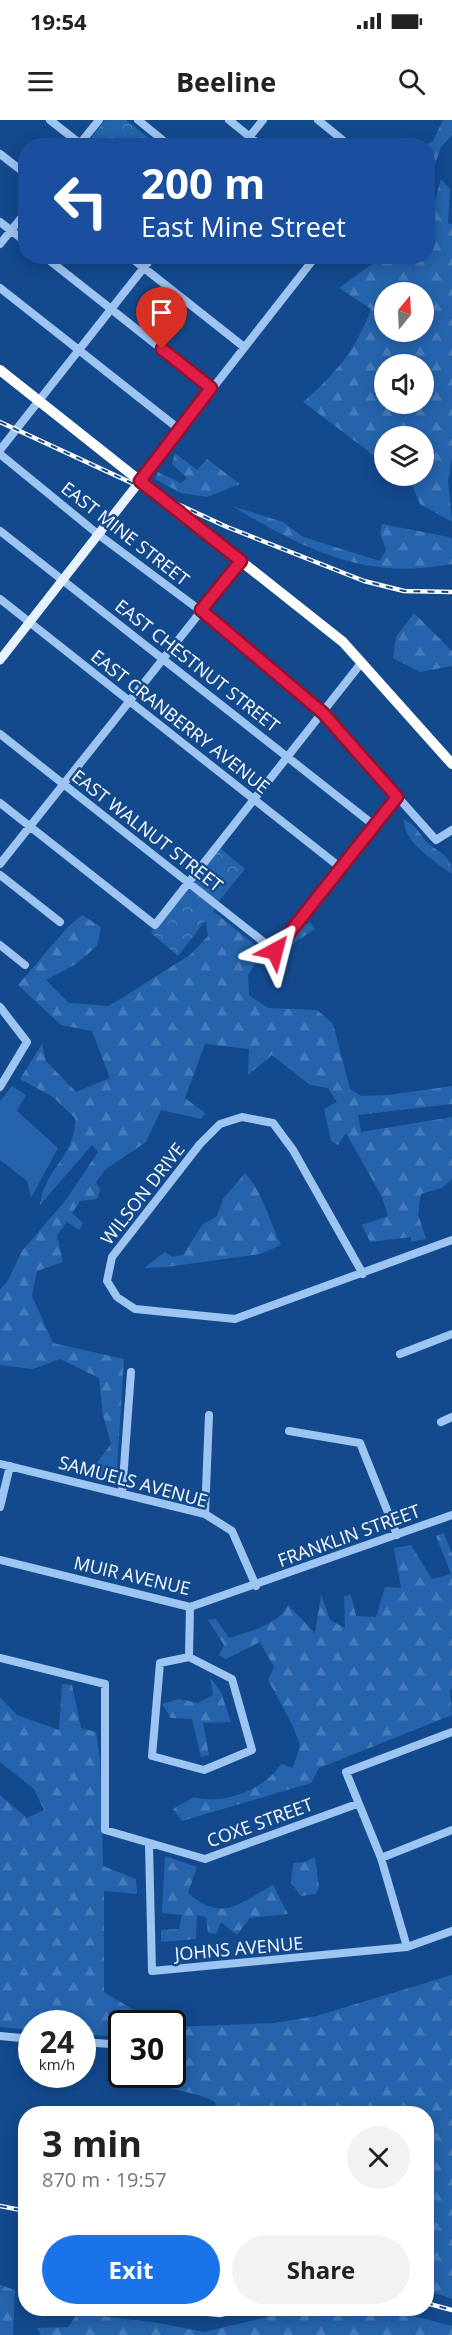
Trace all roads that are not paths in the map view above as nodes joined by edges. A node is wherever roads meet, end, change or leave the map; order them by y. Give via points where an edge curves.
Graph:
1 (50, 120) edge
2 (99, 120) edge
3 (138, 120) edge
4 (229, 120) edge
5 (263, 120) edge
6 (318, 120) edge
7 (249, 136) junction
8 (72, 138) edge
9 (85, 138) edge
10 (160, 138) edge
11 (251, 138) edge
12 (340, 138) edge
13 (0, 154) edge
14 (18, 168) edge
15 (0, 222) edge
16 (18, 222) edge
17 (11, 230) junction
18 (18, 236) edge
19 (0, 244) edge
20 (54, 264) edge
21 (139, 264) edge
22 (147, 264) edge
23 (309, 264) edge
24 (144, 268) junction
25 (0, 288) edge
26 (112, 310) junction
27 (244, 347) junction
28 (80, 351) junction
29 (0, 370) edge
30 (211, 388) junction
31 (38, 401) junction
32 (179, 429) junction
33 (0, 452) edge
34 (140, 481) junction
35 (0, 531) edge
36 (99, 535) junction
37 (241, 561) junction
38 (63, 580) junction
39 (0, 598) edge
40 (201, 610) junction
41 (30, 622) junction
42 (163, 659) junction
43 (0, 660) edge
44 (362, 662) junction
45 (129, 701) junction
46 (323, 713) junction
47 (0, 734) edge
48 (288, 757) junction
49 (452, 764) edge
50 (64, 784) junction
51 (397, 797) junction
52 (254, 800) junction
53 (0, 803) edge
54 (30, 826) junction
55 (375, 826) junction
56 (452, 830) edge
57 (0, 864) edge
58 (341, 868) junction
59 (0, 875) edge
60 (188, 882) junction
61 (60, 922) dead end
62 (0, 947) edge
63 (25, 965) dead end
64 (0, 1007) edge
65 (0, 1087) edge
66 (452, 1240) edge
67 (363, 1274) junction
68 (452, 1334) edge
69 (400, 1354) dead end
70 (131, 1372) dead end
71 (208, 1415) dead end
72 (452, 1417) edge
73 (441, 1422) dead end
74 (290, 1431) dead end
75 (0, 1464) edge
76 (10, 1466) junction
77 (122, 1494) junction
78 (0, 1508) edge
79 (205, 1514) junction
80 (452, 1515) edge
81 (397, 1535) junction
82 (0, 1560) edge
83 (256, 1586) junction
84 (190, 1607) junction
85 (189, 1657) junction
86 (0, 1658) edge
87 (452, 1732) edge
88 (357, 1804) junction
89 (452, 1830) edge
90 (149, 1845) junction
91 (381, 1858) junction
92 (452, 1931) edge
93 (407, 1947) junction
94 (0, 2036) edge
95 (18, 2038) edge

1 - 8 street
2 - 9 street
3 - 10 street
4 - 7 street
5 - 7 street
6 - 12 street
7 - 11 street
13 - 14 street
15 - 17 street
16 - 17 street
17 - 18 street
17 - 19 street
20 - 26 street
21 - 24 street
22 - 24 street
23 - 27 street
24 - 26 street
24 - 27 street
25 - 28 street
26 - 28 street
26 - 30 street
27 - 30 street
28 - 31 street
28 - 32 street
29 - 31 highway
30 - 32 street
31 - 33 street
31 - 34 highway
32 - 34 street
33 - 36 street, EAST MINE STREET
34 - 36 main road
34 - 37 highway
35 - 38 street, EAST CHESTNUT STREET
36 - 38 main road
36 - 40 street, EAST MINE STREET
37 - 40 street
37 - 44 highway
38 - 41 main road
38 - 42 street, EAST CHESTNUT STREET
39 - 41 street, EAST CRANBERRY AVENUE
40 - 42 street
40 - 46 street, EAST MINE STREET
41 - 43 main road
41 - 45 street, EAST CRANBERRY AVENUE
42 - 45 street
42 - 48 street, EAST CHESTNUT STREET
44 - 46 street
44 - 49 highway
45 - 50 street
45 - 52 street, EAST CRANBERRY AVENUE
46 - 48 street
46 - 51 street, EAST MINE STREET
47 - 50 street, EAST WALNUT STREET
48 - 52 street
48 - 55 street, EAST CHESTNUT STREET
50 - 54 street
50 - 60 street, EAST WALNUT STREET
51 - 55 street
51 - 56 street, EAST MINE STREET via 436,840
52 - 58 street, EAST CRANBERRY AVENUE
52 - 60 street
53 - 54 street
54 - 57 street
54 - 60 street via 155,925
55 - 58 street
58 - 60 street, EAST WALNUT STREET via 275,951
59 - 61 street
62 - 63 street
64 - 65 street via 27,1042
66 - 67 street, WILSON DRIVE
67 - 67 street, WILSON DRIVE via 235,1319 135,1309 117,1297 107,1281 112,1257 200,1144 220,1124 242,1117 273,1123 293,1150
68 - 69 street
70 - 77 street
71 - 79 street
72 - 73 street
74 - 81 street via 360,1443
75 - 76 street, SAMUELS AVENUE
76 - 77 street, SAMUELS AVENUE
76 - 78 street
77 - 79 street, SAMUELS AVENUE
79 - 83 street, SAMUELS AVENUE via 232,1531
80 - 81 street, FRANKLIN STREET
81 - 83 street, FRANKLIN STREET
82 - 84 street, MUIR AVENUE
83 - 84 street, MUIR AVENUE
84 - 85 street
85 - 85 street via 232,1679 252,1750 204,1770 153,1756 160,1663
86 - 90 street, COXE STREET via 105,1684 105,1830
87 - 88 street via 346,1772
88 - 90 street, COXE STREET via 205,1860
88 - 91 street
89 - 91 street
90 - 93 street, JOHNS AVENUE via 152,1971
91 - 93 street
92 - 93 street, JOHNS AVENUE
94 - 95 street

